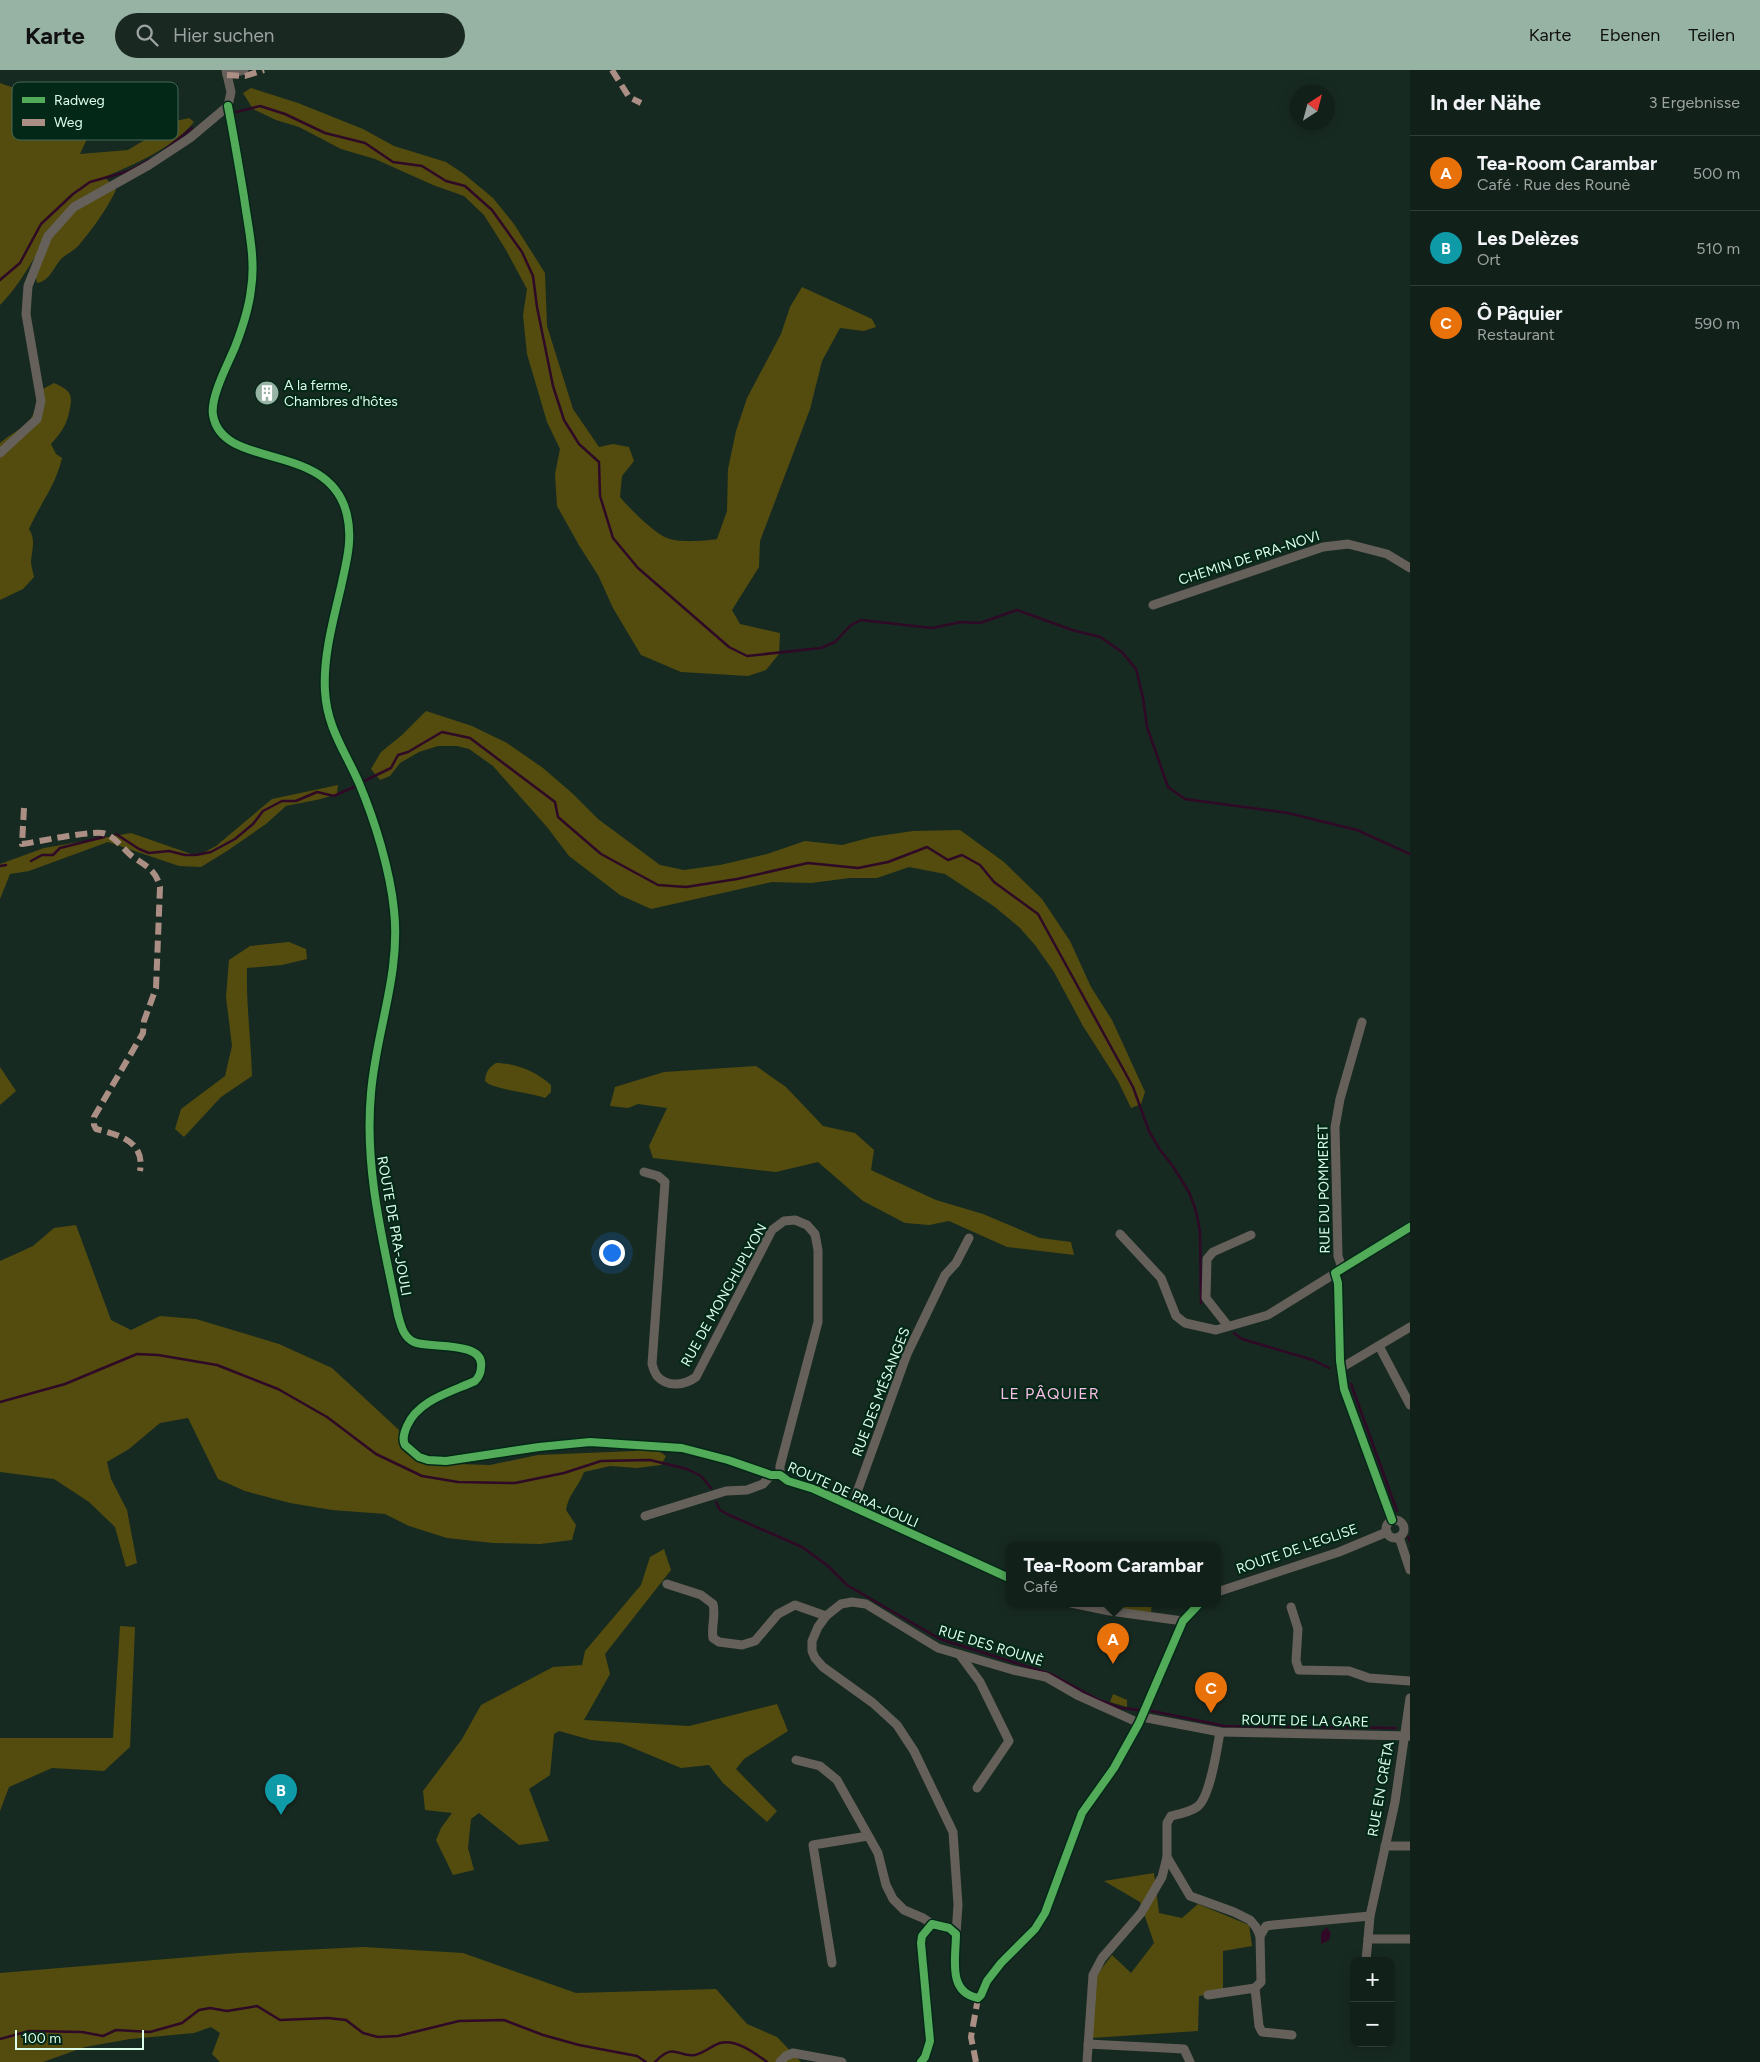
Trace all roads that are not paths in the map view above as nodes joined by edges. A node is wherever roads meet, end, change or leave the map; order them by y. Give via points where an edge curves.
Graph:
1 (244, 70) edge
2 (227, 72) edge
3 (228, 106) junction
4 (0, 453) edge
5 (1410, 568) edge
6 (1153, 605) dead end
7 (1362, 1022) dead end
8 (644, 1172) dead end
9 (1410, 1227) edge
10 (1120, 1234) dead end
11 (1251, 1235) dead end
12 (969, 1238) dead end
13 (1338, 1271) junction
14 (1228, 1326) junction
15 (1410, 1327) edge
16 (1379, 1346) junction
17 (1340, 1368) junction
18 (1410, 1405) edge
19 (776, 1475) junction
20 (852, 1506) junction
21 (645, 1516) dead end
22 (1392, 1520) junction
23 (1406, 1522) edge
24 (1387, 1532) junction
25 (1399, 1537) junction
26 (1410, 1570) edge
27 (1006, 1577) edge
28 (667, 1584) dead end
29 (1221, 1591) edge
30 (1090, 1607) edge
31 (1196, 1607) edge
32 (1290, 1607) dead end
33 (826, 1616) junction
34 (1183, 1620) junction
35 (960, 1654) junction
36 (1410, 1681) edge
37 (1410, 1698) edge
38 (1140, 1720) junction
39 (1220, 1732) junction
40 (1407, 1736) edge
41 (796, 1760) dead end
42 (977, 1788) dead end
43 (868, 1836) junction
44 (1385, 1846) junction
45 (1410, 1846) edge
46 (1167, 1857) junction
47 (1370, 1916) junction
48 (932, 1924) junction
49 (956, 1934) junction
50 (1260, 1936) junction
51 (1368, 1939) junction
52 (1410, 1939) edge
53 (1366, 1957) edge
54 (832, 1963) dead end
55 (1255, 1988) junction
56 (1208, 1995) dead end
57 (1292, 2035) dead end
58 (1088, 2044) junction
59 (780, 2062) edge
60 (842, 2062) edge
61 (921, 2062) edge
62 (1087, 2062) edge
63 (1190, 2062) edge

1 - 2 street
2 - 3 street via 231,92
3 - 4 street via 190,138 149,165 74,207 48,236 28,286 26,314 41,401 37,419
3 - 19 street, ROUTE DE PRA-JOULI via 251,244 252,289 237,342 212,408 214,422 227,439 241,447 300,464 318,474 337,493 348,518 348,554 325,673 326,701 335,736 358,783 375,832 394,911 394,966 371,1089 369,1154 373,1195 404,1332 419,1344 468,1350 476,1354 482,1364 475,1381 415,1413 404,1436 405,1446 419,1457 446,1461 590,1442 674,1448 692,1450
5 - 6 street, CHEMIN DE PRA-NOVI via 1387,554 1348,544 1323,547
7 - 13 street, RUE DU POMMERET via 1335,1127
8 - 19 street, RUE DE MONCHUPLYON via 665,1182 652,1364 657,1376 667,1382 683,1384 696,1377 772,1230 784,1221 795,1220 807,1225 815,1234 818,1322
9 - 13 street
10 - 14 street via 1161,1278 1176,1316 1194,1326 1216,1330
11 - 14 street via 1213,1252 1207,1259 1206,1298
12 - 20 street, RUE DES MÉSANGES via 946,1275 907,1354
13 - 14 street via 1268,1315
13 - 17 street, RUE DU POMMERET
15 - 16 street
16 - 17 street
16 - 18 street
17 - 22 street, RUE DU POMMERET via 1348,1403
19 - 20 street, ROUTE DE PRA-JOULI
19 - 21 street via 747,1490 726,1491
20 - 27 street, ROUTE DE PRA-JOULI
22 - 23 street
22 - 24 street via 1387,1525
23 - 25 street
24 - 25 street via 1392,1537
24 - 29 street, ROUTE DE L'EGLISE via 1339,1552
25 - 26 street
28 - 33 street via 701,1595 713,1604 713,1638 719,1642 742,1645 756,1640 778,1614 795,1605
30 - 34 street
31 - 34 street
32 - 36 street via 1298,1629 1296,1661 1299,1670 1350,1671 1369,1678
33 - 35 street, RUE DES ROUNÈ via 841,1604 866,1604 938,1648
33 - 49 street, RUE DES ROUNÈ via 812,1641 815,1658 823,1668 897,1724 914,1751 953,1832 958,1906
34 - 38 street
35 - 38 street, RUE DES ROUNÈ via 1046,1677 1080,1696
35 - 42 street via 980,1682 1009,1741
37 - 40 street, RUE EN CRÊTA
38 - 39 street, ROUTE DE LA GARE
38 - 49 street, RUE DES ROUNÈ via 1114,1768 1082,1813 1045,1913 1035,1929 1000,1963 978,1998 963,1993 958,1986
39 - 40 street, ROUTE DE LA GARE
39 - 46 street via 1205,1796 1199,1806 1171,1816 1167,1824
40 - 44 street, RUE EN CRÊTA
41 - 43 street via 820,1766 837,1780
43 - 48 street via 878,1853 892,1899 904,1910
43 - 54 street via 813,1845
44 - 45 street, RUE EN CRÊTA
44 - 47 street, RUE EN CRÊTA
46 - 50 street via 1190,1896 1250,1920
46 - 58 street via 1162,1877 1142,1913 1102,1958 1093,1975
47 - 50 street via 1266,1926
47 - 51 street, RUE EN CRÊTA
48 - 49 street via 949,1928
48 - 61 street via 922,1936 921,1943 930,2041
50 - 55 street via 1261,1982
51 - 52 street
51 - 53 street
55 - 56 street
55 - 57 street via 1262,2032
58 - 62 street
58 - 63 street via 1184,2049
59 - 60 street via 793,2052

